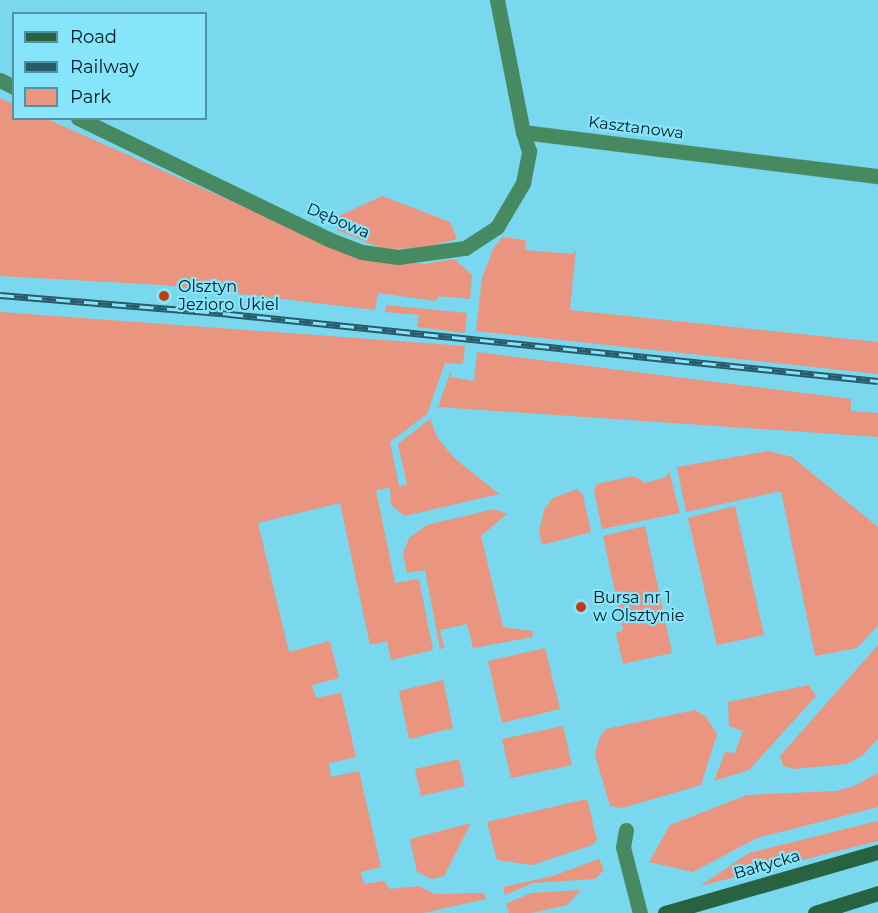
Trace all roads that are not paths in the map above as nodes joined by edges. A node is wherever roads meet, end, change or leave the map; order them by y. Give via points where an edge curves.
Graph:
1 (497, 0) edge
2 (82, 120) edge
3 (524, 132) junction
4 (878, 176) edge
5 (626, 830) dead end
6 (878, 852) edge
7 (878, 893) edge
8 (640, 913) edge
9 (665, 913) edge
10 (815, 913) edge

1 - 3 street
2 - 3 street, Dębowa via 324,237 362,252 398,257 465,248 492,232 523,183 529,151
3 - 4 street, Kasztanowa
5 - 8 street via 623,847
6 - 9 main road, Bałtycka
7 - 10 main road

